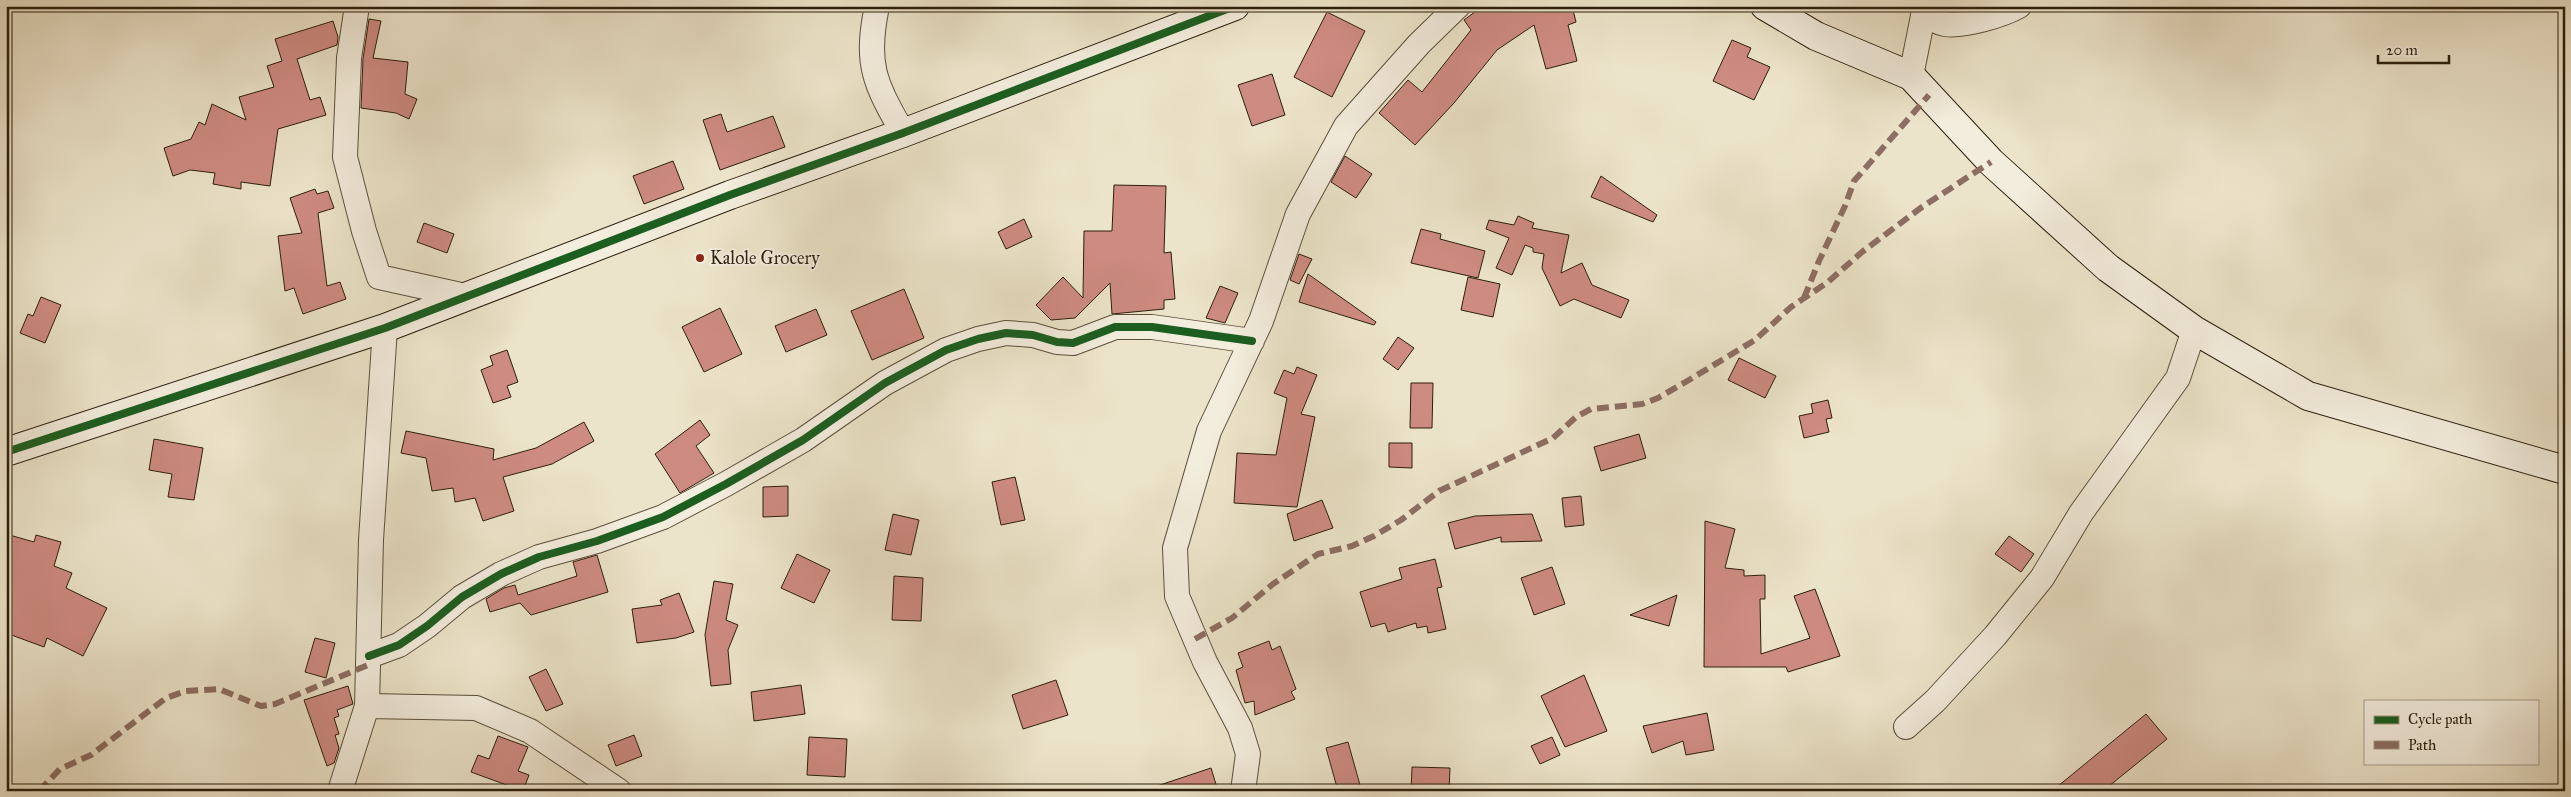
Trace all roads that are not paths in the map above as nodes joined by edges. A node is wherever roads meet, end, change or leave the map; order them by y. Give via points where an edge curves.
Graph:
1 (357, 6) edge
2 (876, 6) edge
3 (1235, 6) edge
4 (1458, 6) edge
5 (1765, 6) edge
6 (2019, 6) edge
7 (1924, 11) edge
8 (1911, 76) junction
9 (903, 133) junction
10 (470, 297) junction
11 (385, 328) junction
12 (2194, 330) junction
13 (1252, 341) junction
14 (6, 452) edge
15 (2565, 470) edge
16 (368, 656) junction
17 (367, 706) junction
18 (1906, 727) dead end
19 (340, 791) edge
20 (619, 791) edge
21 (1243, 791) edge

1 - 10 street via 349,58 345,157 380,277
2 - 9 street via 870,39 872,68
3 - 9 street
4 - 13 street via 1419,44 1346,126 1298,214
5 - 8 street via 1816,36
6 - 7 street via 1991,18 1945,24
7 - 8 street
8 - 12 street via 1991,162 2108,268
9 - 10 street via 730,195
10 - 11 street
11 - 14 street
11 - 16 street via 371,540
12 - 15 street via 2308,396
12 - 18 street via 2178,378 2081,513 2042,578 1995,636 1935,701
13 - 16 street via 1152,327 1115,327 1073,343 1006,333 978,338 885,383 803,440 662,517 597,541 539,557 502,574 462,597 399,645
13 - 21 street via 1209,431 1175,548 1177,596 1205,662 1240,728 1248,754
16 - 17 street
17 - 19 street
17 - 20 street via 476,708 530,731

